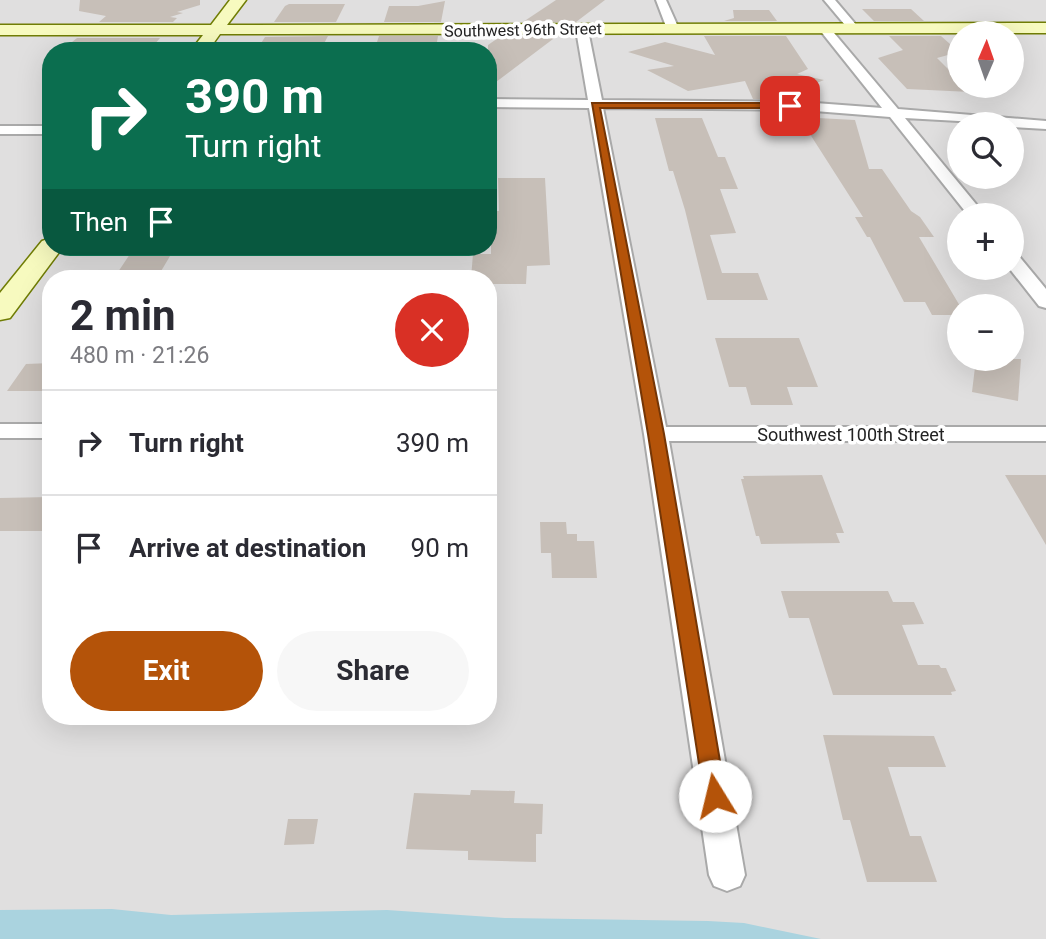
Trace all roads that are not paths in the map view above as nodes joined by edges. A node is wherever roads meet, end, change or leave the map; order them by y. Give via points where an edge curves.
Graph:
1 (238, 0) edge
2 (661, 0) edge
3 (829, 0) edge
4 (1046, 28) edge
5 (673, 29) junction
6 (825, 29) junction
7 (854, 29) junction
8 (0, 30) edge
9 (215, 30) junction
10 (582, 30) junction
11 (206, 42) edge
12 (497, 103) edge
13 (595, 105) junction
14 (896, 114) junction
15 (1046, 125) edge
16 (0, 130) edge
17 (42, 130) edge
18 (967, 203) edge
19 (43, 256) edge
20 (1024, 266) edge
21 (1046, 270) edge
22 (1024, 275) edge
23 (4, 302) edge
24 (1046, 302) edge
25 (0, 430) edge
26 (42, 431) edge
27 (656, 434) junction
28 (1046, 434) edge
29 (727, 875) dead end

1 - 9 street
2 - 5 street
3 - 7 street
4 - 7 street, Southwest 96th Street
5 - 6 street, Southwest 96th Street
5 - 10 street, Southwest 96th Street
6 - 7 street, Southwest 96th Street
6 - 14 street
8 - 9 street, Southwest 96th Street
9 - 10 street, Southwest 96th Street
9 - 11 street
10 - 13 street
12 - 13 street
13 - 14 street via 809,106
13 - 27 street
14 - 15 street
14 - 18 street
16 - 17 street
19 - 23 street
20 - 21 street
22 - 24 street
25 - 26 street
27 - 28 street, Southwest 100th Street
27 - 29 street

